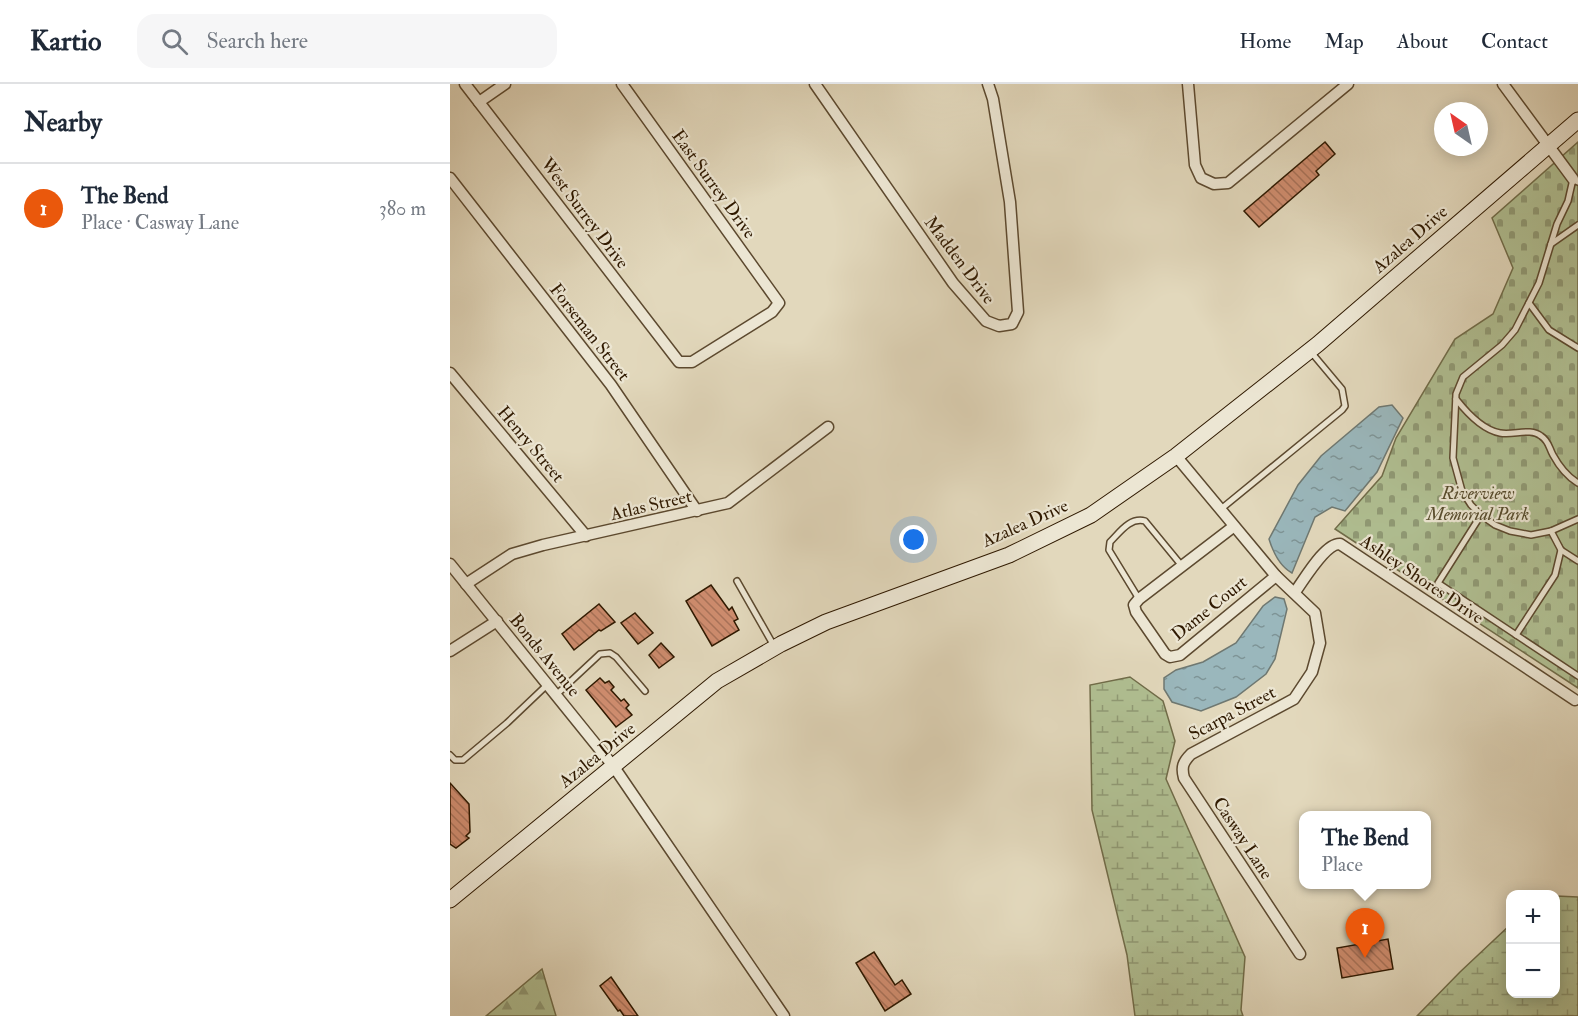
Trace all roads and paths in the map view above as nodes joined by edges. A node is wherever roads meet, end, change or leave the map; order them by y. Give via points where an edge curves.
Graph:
1 (465, 84) edge
2 (505, 84) edge
3 (622, 84) edge
4 (815, 84) edge
5 (988, 84) edge
6 (1188, 84) edge
7 (1503, 84) edge
8 (1340, 86) edge
9 (479, 102) junction
10 (1578, 120) edge
11 (1548, 147) junction
12 (450, 178) edge
13 (1575, 181) edge
14 (1578, 225) edge
15 (1551, 244) junction
16 (1529, 303) junction
17 (1578, 348) edge
18 (1310, 351) junction
19 (679, 362) joint
20 (450, 373) edge
21 (1456, 399) junction
22 (828, 427) dead end
23 (1176, 456) junction
24 (1578, 483) edge
25 (1221, 509) junction
26 (698, 511) junction
27 (1480, 515) junction
28 (1578, 519) edge
29 (1233, 527) junction
30 (1551, 531) junction
31 (586, 537) junction
32 (1561, 550) junction
33 (1578, 561) edge
34 (450, 564) edge
35 (1182, 566) junction
36 (1276, 576) junction
37 (737, 581) dead end
38 (466, 584) junction
39 (1295, 592) junction
40 (1139, 599) junction
41 (497, 621) junction
42 (1516, 635) junction
43 (775, 647) junction
44 (450, 651) edge
45 (1578, 676) edge
46 (548, 684) junction
47 (645, 691) dead end
48 (556, 695) junction
49 (1575, 700) dead end
50 (450, 755) edge
51 (614, 767) junction
52 (1181, 770) joint
53 (451, 897) edge
54 (1300, 954) dead end
55 (784, 1016) edge

1 - 9 street, West Surrey Drive
2 - 9 street
3 - 19 street, East Surrey Drive via 779,303 772,312 692,362
4 - 5 street, Madden Drive via 953,283 986,321 999,326 1012,324 1018,312 1010,202
6 - 8 street via 1195,165 1200,178 1214,184 1228,183
7 - 11 street
9 - 19 street, West Surrey Drive
10 - 11 street, Azalea Drive
11 - 13 street
11 - 18 street, Azalea Drive
12 - 26 street, Forseman Street via 611,385
13 - 15 lane
14 - 15 lane
15 - 16 lane
16 - 17 lane via 1549,330
16 - 21 lane via 1502,345 1463,377
18 - 23 street, Azalea Drive
18 - 25 lane via 1342,389 1345,406
20 - 31 street, Henry Street
21 - 24 lane via 1492,431 1539,434 1548,442 1559,464
21 - 27 lane via 1453,458 1462,491
22 - 26 street, Atlas Street via 728,503
23 - 25 street
23 - 43 street, Azalea Drive via 1091,515 1008,555 826,622
25 - 29 street
26 - 31 street, Atlas Street
27 - 30 lane via 1510,531 1531,535
27 - 42 lane via 1438,583
28 - 30 lane
29 - 35 street
29 - 36 street
30 - 32 lane
31 - 38 street, Atlas Street via 512,554
32 - 33 lane
32 - 42 lane via 1555,575
34 - 38 street, Bonds Avenue
35 - 40 street
35 - 40 lane via 1145,521 1130,522 1110,542 1109,550
36 - 39 street
36 - 40 street, Dame Court via 1180,655 1170,657 1136,612 1134,605
37 - 43 lane
38 - 41 street, Bonds Avenue
39 - 49 street, Ashley Shores Drive via 1327,549 1340,544
39 - 52 street, Scarpa Street via 1315,613 1318,625 1320,643 1312,672 1294,699 1191,754
41 - 44 street
41 - 46 street, Bonds Avenue
42 - 45 lane
43 - 51 street, Azalea Drive via 717,681
46 - 48 street, Bonds Avenue
46 - 50 lane via 463,760 454,760
47 - 48 lane via 610,653 600,654
48 - 51 street, Bonds Avenue
51 - 53 street, Azalea Drive
51 - 55 street, Bonds Avenue
52 - 54 street, Casway Lane

